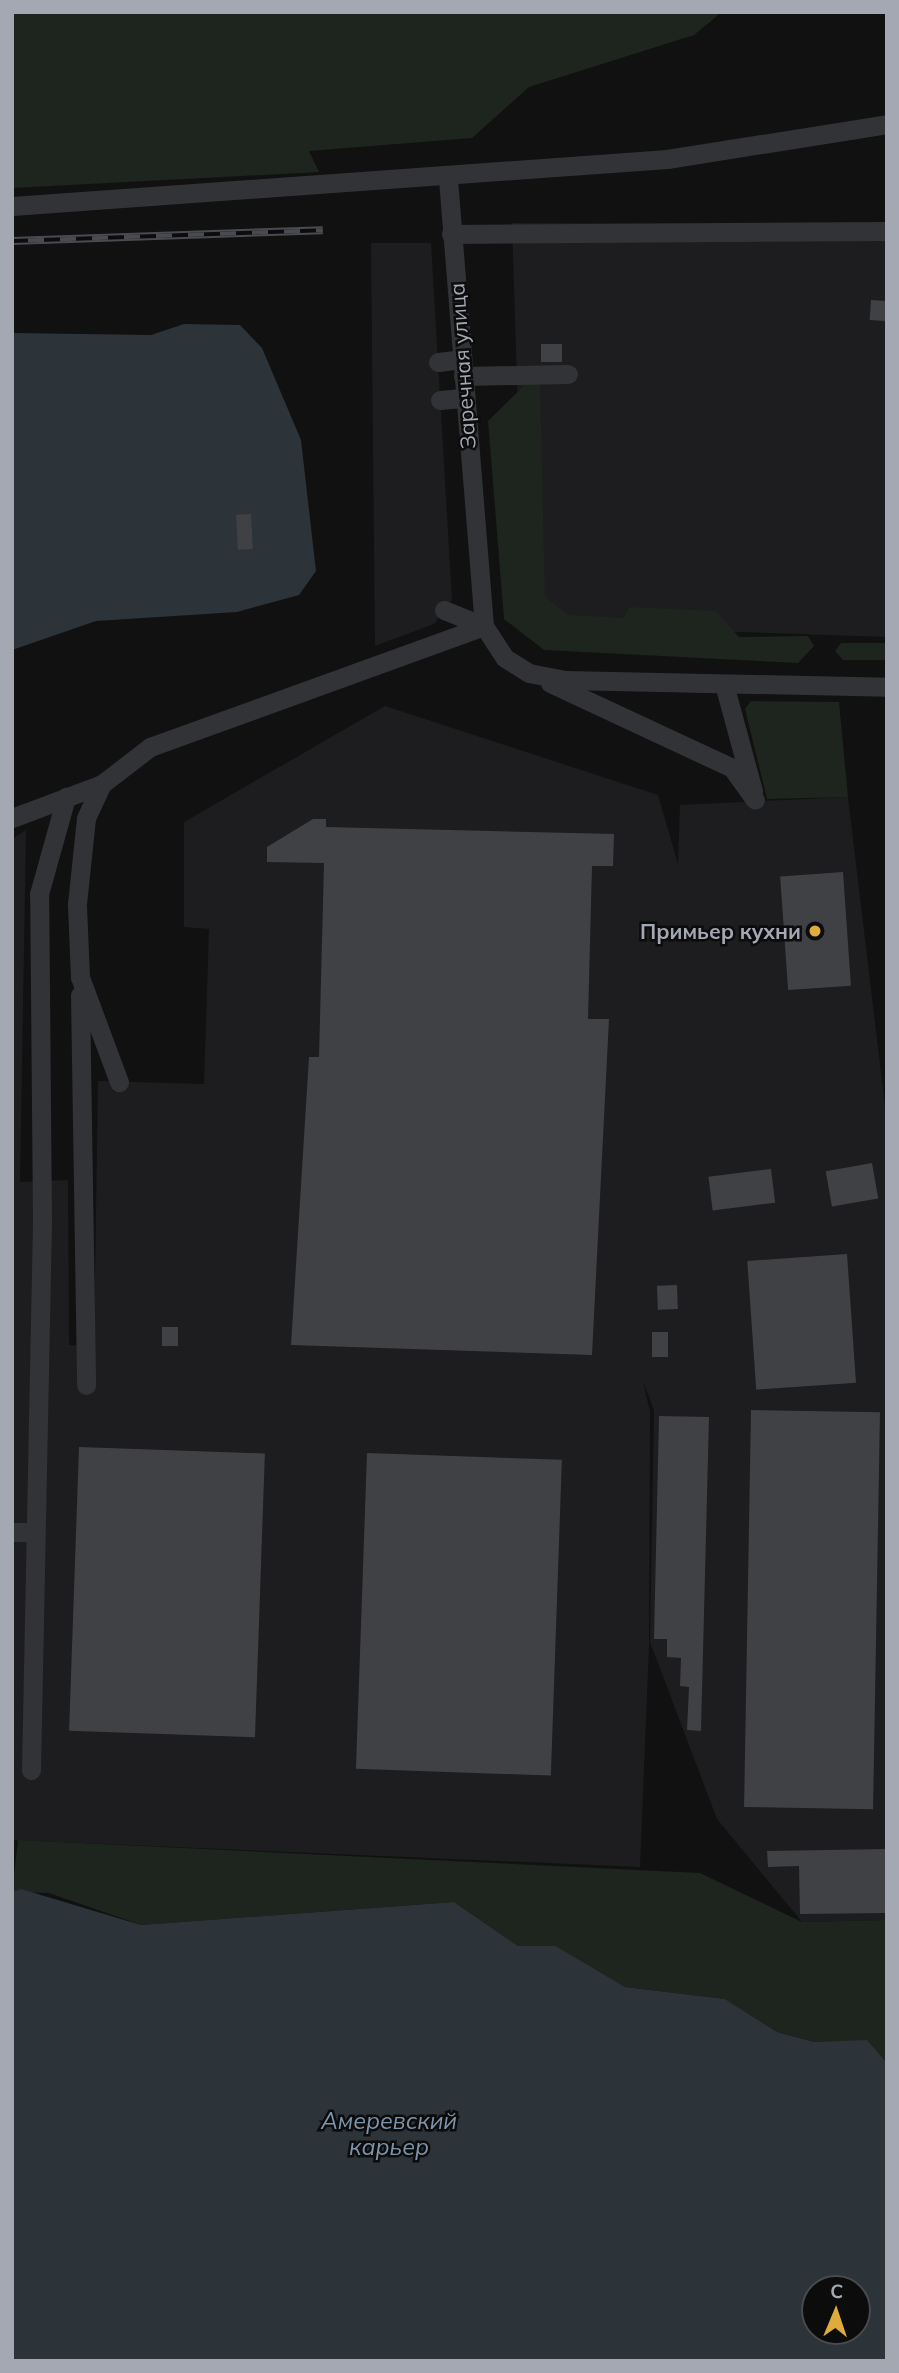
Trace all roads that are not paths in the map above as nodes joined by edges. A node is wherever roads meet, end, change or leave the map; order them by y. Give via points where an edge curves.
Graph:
1 (887, 124) edge
2 (448, 179) junction
3 (12, 206) edge
4 (887, 231) edge
5 (452, 234) junction
6 (438, 362) dead end
7 (463, 368) junction
8 (568, 374) dead end
9 (465, 398) junction
10 (440, 400) dead end
11 (444, 610) dead end
12 (484, 626) junction
13 (529, 673) junction
14 (724, 684) junction
15 (887, 687) edge
16 (102, 784) junction
17 (66, 797) junction
18 (12, 818) edge
19 (80, 976) junction
20 (119, 1082) dead end
21 (86, 1385) dead end
22 (12, 1532) edge
23 (34, 1532) junction
24 (31, 1770) dead end

1 - 2 street via 667,159
2 - 3 street
2 - 5 street, Заречная улица
4 - 5 street
5 - 7 street, Заречная улица
6 - 7 street
7 - 8 street
7 - 9 street, Заречная улица
9 - 10 street
9 - 12 street, Заречная улица
11 - 12 street
12 - 13 street, Заречная улица via 505,658
12 - 16 street via 150,747
13 - 14 street
13 - 14 street, Заречная улица via 732,768 755,800
14 - 15 street
16 - 17 street
16 - 19 street via 86,818 77,904
17 - 18 street
17 - 23 street via 39,894 42,1220
19 - 20 street
19 - 21 street
22 - 23 street
23 - 24 street

